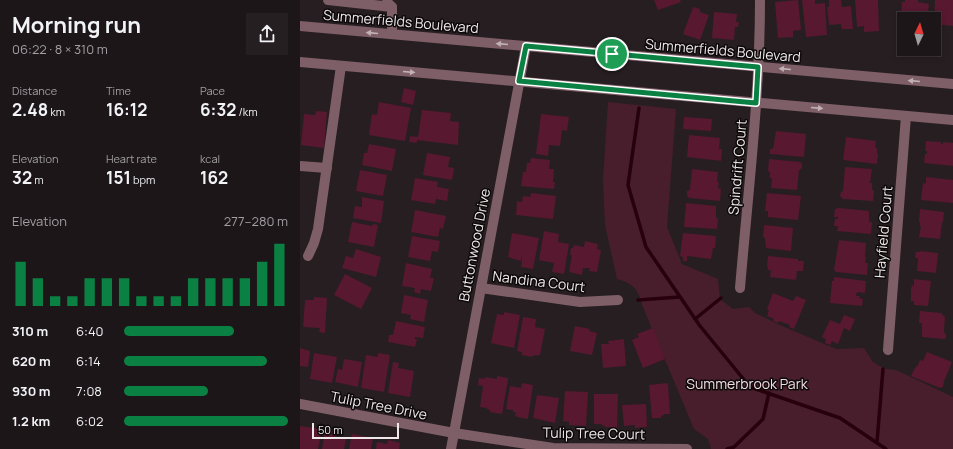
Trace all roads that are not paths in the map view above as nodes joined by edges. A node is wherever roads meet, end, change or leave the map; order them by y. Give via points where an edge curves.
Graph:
1 (328, 0) edge
2 (760, 0) edge
3 (389, 3) edge
4 (300, 26) edge
5 (392, 34) junction
6 (526, 46) junction
7 (300, 62) edge
8 (341, 66) junction
9 (758, 67) junction
10 (519, 81) junction
11 (953, 84) edge
12 (756, 103) junction
13 (906, 116) junction
14 (953, 120) edge
15 (300, 166) edge
16 (327, 168) junction
17 (308, 256) dead end
18 (481, 288) junction
19 (740, 288) dead end
20 (618, 300) dead end
21 (888, 350) dead end
22 (300, 404) edge
23 (454, 433) junction
24 (451, 449) edge
25 (687, 449) edge

1 - 3 street
2 - 9 street, Spindrift Court
3 - 5 street
5 -> 4 street, Summerfields Boulevard
6 -> 5 street, Summerfields Boulevard
6 - 9 street, Summerfields Boulevard
6 - 10 street, Buttonwood Drive
7 - 8 street
8 -> 10 street
8 - 16 street
11 -> 9 street, Summerfields Boulevard
9 - 12 street, Spindrift Court
10 - 12 street
10 - 18 street, Buttonwood Drive
12 -> 13 street
12 - 19 street, Spindrift Court
13 - 14 street
13 - 21 street, Hayfield Court
15 - 16 street
16 - 17 street via 318,229
18 - 20 street, Nandina Court via 580,302
18 - 23 street, Buttonwood Drive
22 - 23 street, Tulip Tree Drive
23 - 24 street, Buttonwood Drive
23 - 25 street, Tulip Tree Court via 553,448

